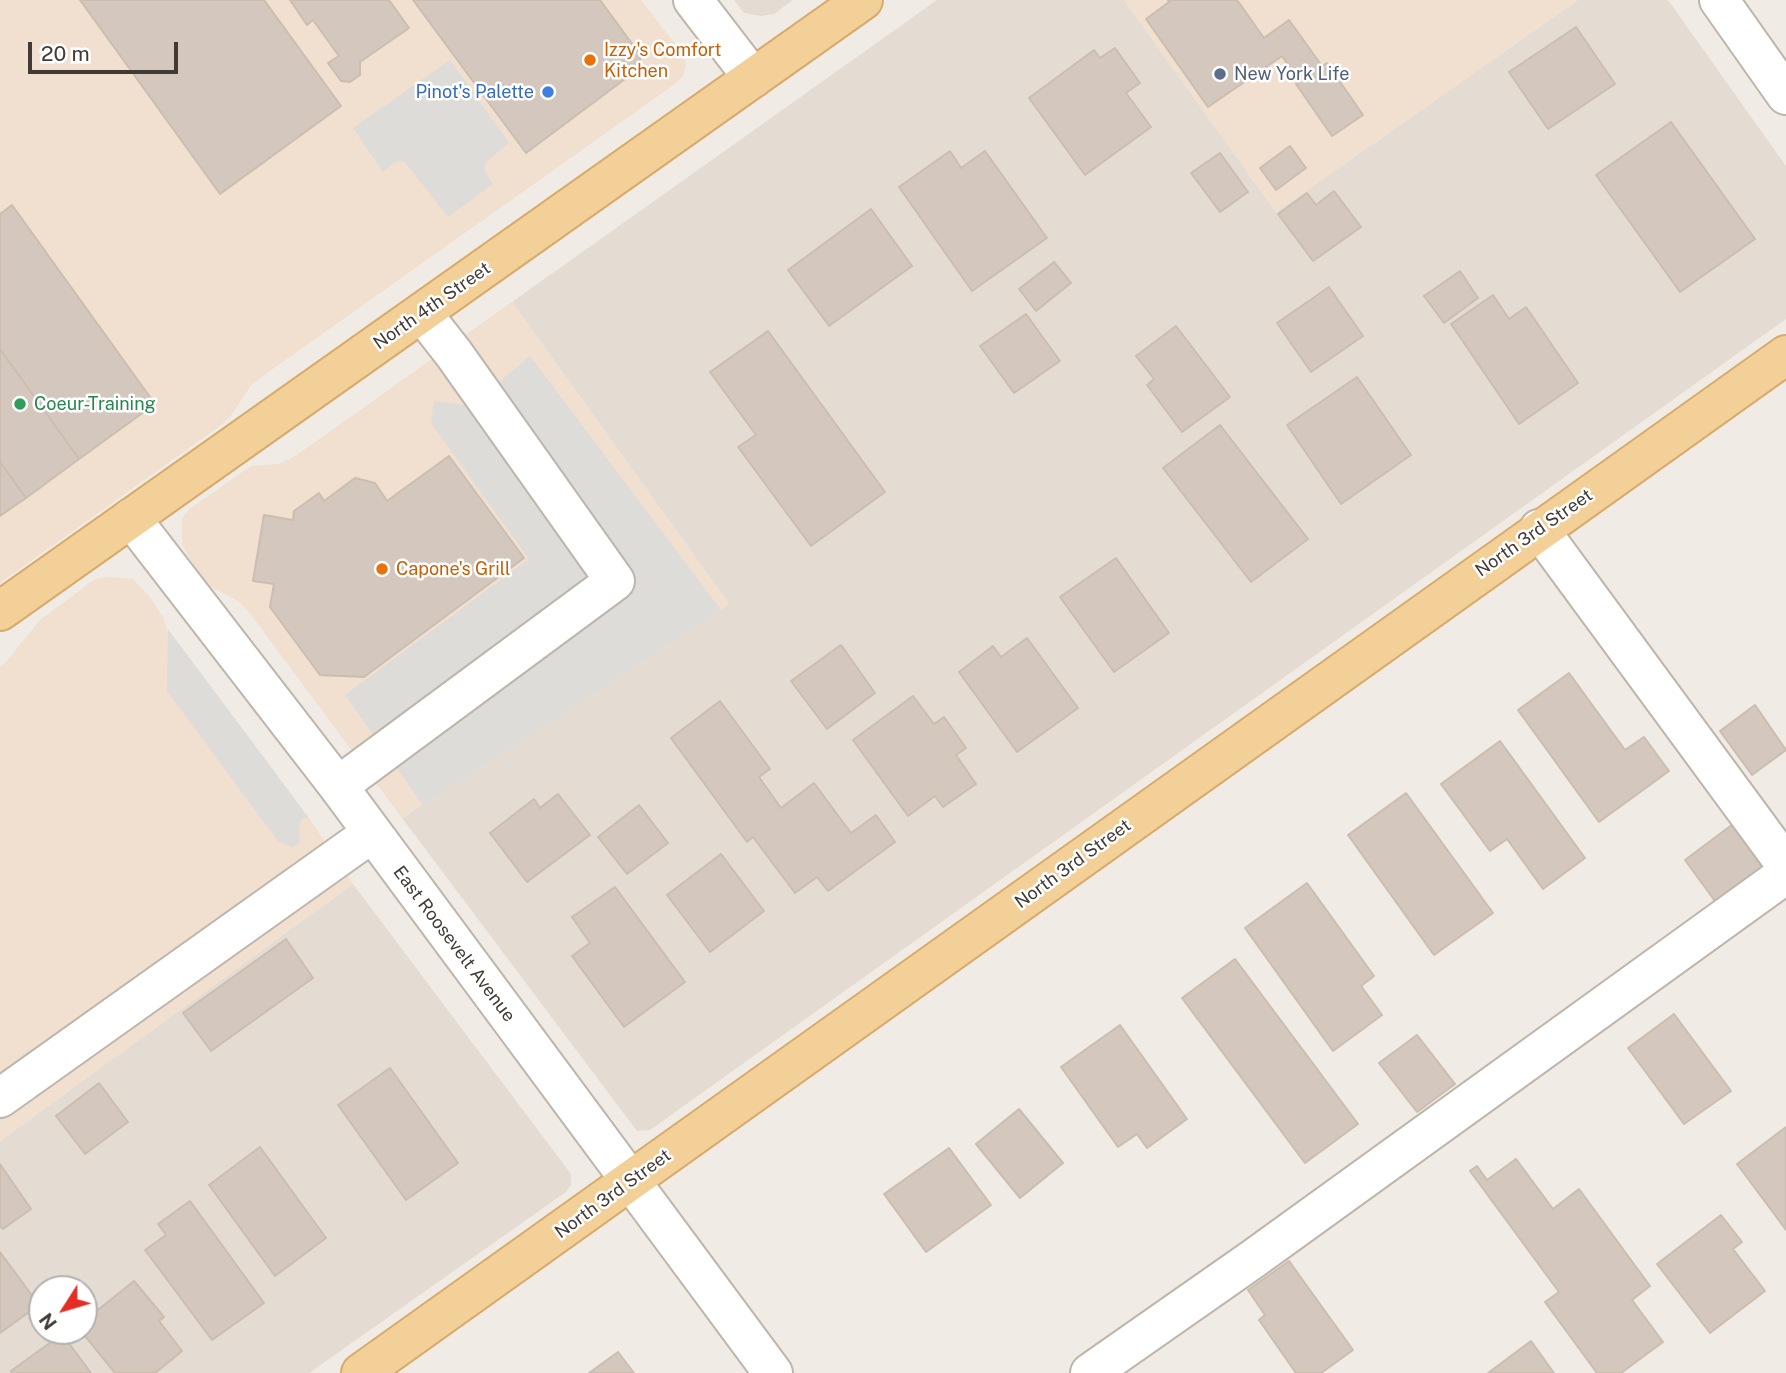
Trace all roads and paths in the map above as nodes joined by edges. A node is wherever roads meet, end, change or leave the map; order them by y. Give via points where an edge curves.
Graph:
1 (693, 0) edge
2 (863, 0) edge
3 (1719, 0) edge
4 (753, 78) junction
5 (1786, 95) edge
6 (422, 313) junction
7 (1786, 355) edge
8 (131, 518) junction
9 (1539, 530) junction
10 (0, 611) edge
11 (338, 786) junction
12 (372, 833) junction
13 (1786, 865) edge
14 (1786, 874) edge
15 (0, 1098) edge
16 (630, 1182) junction
17 (361, 1373) edge
18 (773, 1373) edge
19 (1090, 1373) edge

1 - 4 street
2 - 4 main road, North 4th Street
3 - 5 street
4 - 6 main road, North 4th Street
6 - 8 main road, North 4th Street
6 - 11 street via 615,581
7 - 9 main road, North 3rd Street
8 - 10 main road, North 4th Street
8 - 11 street, East Roosevelt Avenue
9 - 13 street
9 - 16 main road, North 3rd Street
11 - 12 street, East Roosevelt Avenue
12 - 15 street
12 - 16 street, East Roosevelt Avenue
14 - 19 street
16 - 17 main road, North 3rd Street
16 - 18 street, East Roosevelt Avenue

